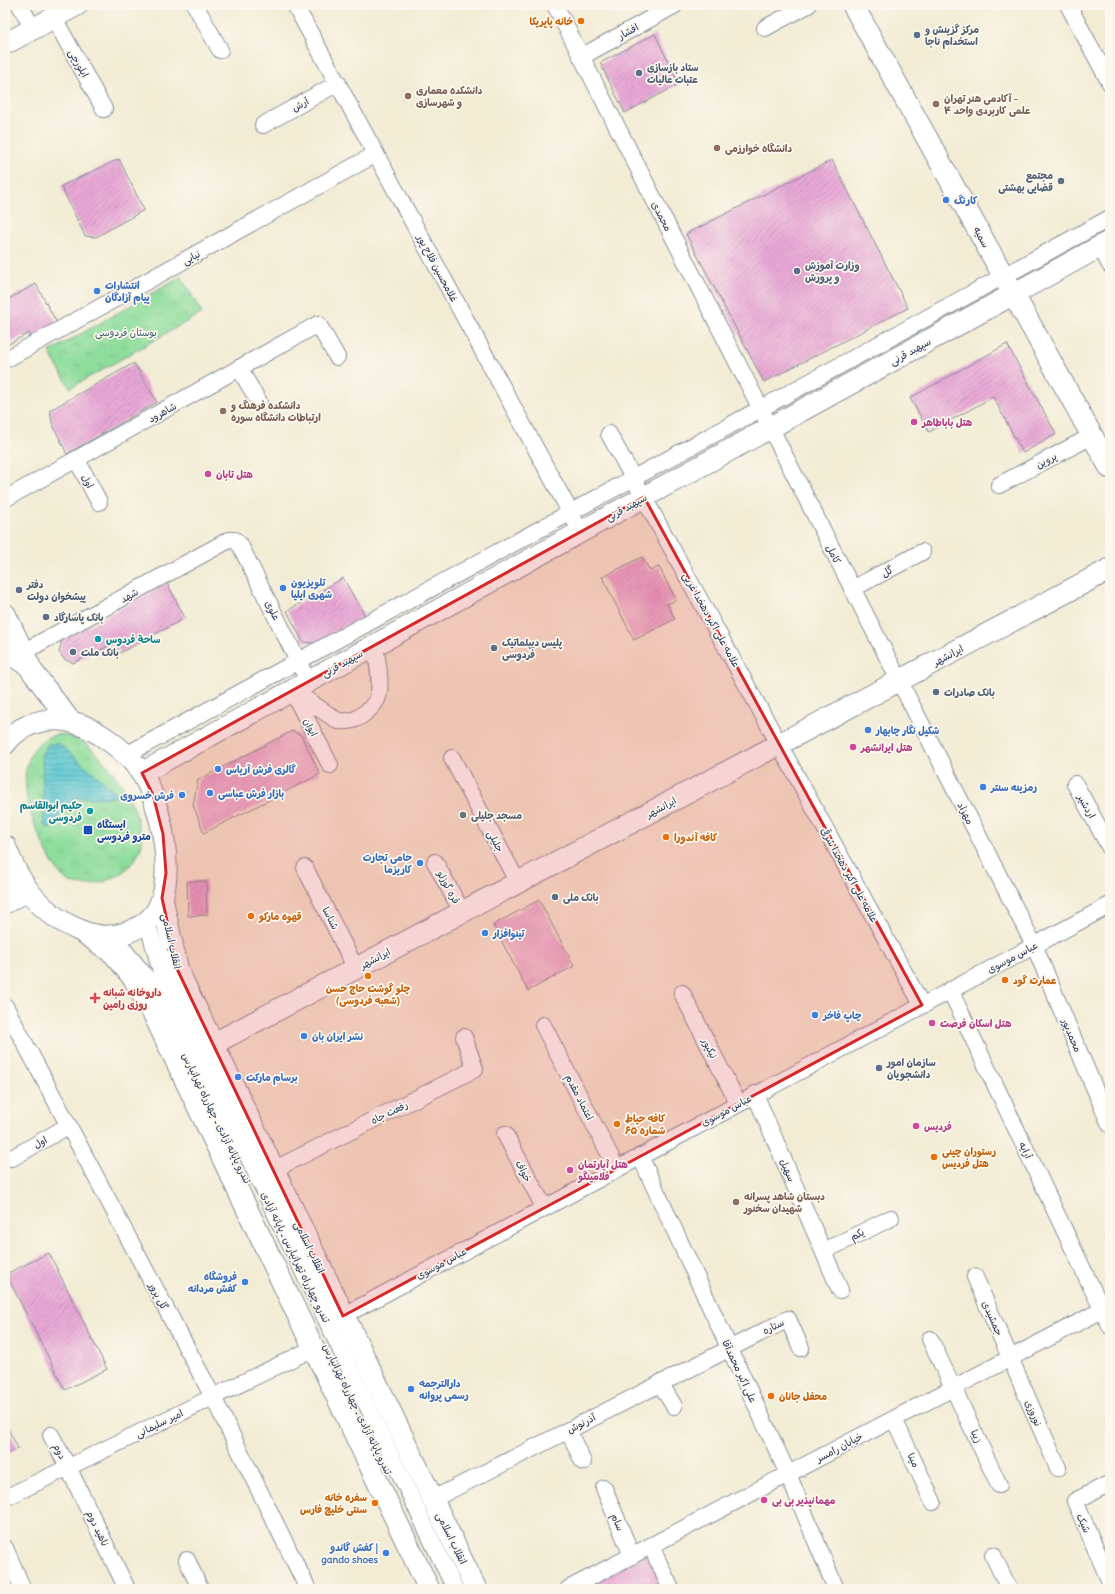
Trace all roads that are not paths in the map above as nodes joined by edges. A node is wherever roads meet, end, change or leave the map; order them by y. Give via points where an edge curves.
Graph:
1 (20, 5) edge
2 (77, 5) edge
3 (195, 5) edge
4 (295, 5) edge
5 (555, 5) edge
6 (675, 5) edge
7 (808, 5) edge
8 (853, 5) edge
9 (1068, 5) edge
10 (54, 18) junction
11 (765, 28) dead end
12 (33, 29) junction
13 (5, 44) edge
14 (220, 50) dead end
15 (581, 57) junction
16 (338, 83) junction
17 (1110, 83) edge
18 (104, 109) dead end
19 (263, 124) dead end
20 (376, 154) junction
21 (1110, 218) edge
22 (1105, 244) edge
23 (1110, 265) edge
24 (1003, 276) junction
25 (1013, 294) junction
26 (337, 357) dead end
27 (5, 360) edge
28 (239, 368) junction
29 (259, 402) dead end
30 (760, 408) junction
31 (770, 428) junction
32 (609, 434) dead end
33 (1092, 436) junction
34 (77, 460) junction
35 (1110, 468) edge
36 (633, 478) junction
37 (999, 486) dead end
38 (644, 497) junction
39 (5, 499) edge
40 (99, 502) dead end
41 (570, 512) junction
42 (581, 531) junction
43 (235, 540) joint
44 (922, 552) dead end
45 (1110, 569) edge
46 (852, 589) junction
47 (5, 614) edge
48 (5, 640) edge
49 (375, 645) junction
50 (23, 652) junction
51 (298, 660) junction
52 (32, 671) junction
53 (899, 681) junction
54 (300, 686) junction
55 (70, 721) junction
56 (5, 744) edge
57 (779, 744) junction
58 (126, 755) junction
59 (452, 758) dead end
60 (330, 765) dead end
61 (142, 773) junction
62 (1075, 784) dead end
63 (5, 846) edge
64 (1110, 848) edge
65 (435, 862) dead end
66 (305, 868) dead end
67 (518, 882) junction
68 (17, 886) edge
69 (162, 898) junction
70 (5, 903) edge
71 (1110, 904) edge
72 (462, 912) junction
73 (147, 921) junction
74 (80, 930) junction
75 (112, 936) junction
76 (1034, 945) junction
77 (356, 969) junction
78 (950, 990) junction
79 (682, 993) dead end
80 (922, 1005) junction
81 (5, 1006) edge
82 (543, 1025) dead end
83 (464, 1037) dead end
84 (213, 1044) junction
85 (755, 1094) junction
86 (738, 1103) junction
87 (1110, 1125) edge
88 (68, 1126) junction
89 (505, 1134) dead end
90 (640, 1156) junction
91 (12, 1158) dead end
92 (617, 1169) junction
93 (273, 1170) junction
94 (544, 1208) junction
95 (891, 1218) dead end
96 (824, 1251) junction
97 (975, 1277) dead end
98 (840, 1290) dead end
99 (1106, 1308) edge
100 (343, 1316) junction
101 (1110, 1326) edge
102 (930, 1339) dead end
103 (314, 1348) junction
104 (729, 1348) junction
105 (801, 1348) dead end
106 (1010, 1358) junction
107 (660, 1383) junction
108 (954, 1387) junction
109 (213, 1397) junction
110 (674, 1406) dead end
111 (894, 1419) junction
112 (568, 1430) junction
113 (51, 1435) dead end
114 (583, 1462) dead end
115 (68, 1467) junction
116 (1058, 1468) dead end
117 (788, 1474) junction
118 (1110, 1483) edge
119 (999, 1485) dead end
120 (604, 1488) dead end
121 (5, 1498) edge
122 (433, 1499) junction
123 (933, 1502) dead end
124 (651, 1546) junction
125 (5, 1548) edge
126 (993, 1555) dead end
127 (632, 1556) junction
128 (187, 1560) dead end
129 (1110, 1582) edge
130 (23, 1589) edge
131 (127, 1589) edge
132 (200, 1589) edge
133 (308, 1589) edge
134 (429, 1589) edge
135 (444, 1589) edge
136 (455, 1589) edge
137 (476, 1589) edge
138 (568, 1589) edge
139 (671, 1589) edge
140 (836, 1589) edge
141 (1009, 1589) edge

1 - 12 street
2 - 10 main road
3 - 14 street
4 - 16 street, غلامحسین فلاح‌ پور
5 - 15 street, محمدی
6 - 15 street, افشار
7 - 11 street
8 - 24 main road, سمیه
9 - 17 street
10 - 12 main road
10 - 18 street, ایلورچی
12 - 13 main road
15 - 30 street, محمدی
16 - 19 street, آرش
16 - 20 street, غلامحسین فلاح‌ پور
20 - 27 street, نیایی
20 - 41 street, غلامحسین فلاح‌ پور
21 - 24 street
22 - 23 street
22 - 25 main road, سپهبد قرنی
24 - 25 main road, سمیه
24 - 30 street
25 - 31 main road, سپهبد قرنی
25 - 33 main road, سمیه
26 - 28 street, شاهرود via 318,324
28 - 29 street
28 - 34 street, شاهرود
30 - 31 street, محمدی
30 - 36 street
31 - 38 main road, سپهبد قرنی
31 - 46 street, کامل
32 - 36 street, علامه علی اکبر دهخدا غربی
33 - 35 main road, سمیه
33 - 37 street, پروین
34 - 39 street, شاهرود
34 - 40 street, اول
36 - 38 street, علامه علی اکبر دهخدا غربی
36 - 41 street
38 - 42 main road, سپهبد قرنی
38 - 57 street, علامه علی اکبر دهخدا غربی
41 - 42 street, غلامحسین فلاح‌ پور
41 - 51 street
42 - 49 main road, سپهبد قرنی
43 - 50 street, شهد via 229,540
43 - 51 street, علوی
44 - 46 street, گل
45 - 53 main road, ایرانشهر
46 - 53 street, کامل
47 - 50 main road
48 - 52 street via 15,660
49 - 54 main road, سپهبد قرنی
49 - 54 street via 379,677 378,698 361,717 347,722 338,721
50 - 52 main road
51 - 54 street, علوی
51 - 58 street
52 - 55 main road
53 - 57 main road, ایرانشهر
53 - 76 street, مهزاد
54 - 60 street, ایوان
54 - 61 main road, سپهبد قرنی
55 - 56 main road via 49,720 34,724 17,732
55 - 58 main road via 104,738
57 - 67 main road, ایرانشهر
57 - 80 street, علامه علی اکبر دهخدا شرقی
58 - 61 main road
59 - 67 street, جلیلی
61 - 69 main road via 153,795 163,834 166,873
62 - 64 street, اردشیر
63 - 68 main road
65 - 72 street, قره گوزلو
66 - 77 street, شناسا
67 - 72 main road, ایرانشهر
68 - 70 main road
68 - 74 main road via 50,914
69 - 73 main road via 156,911
69 - 84 main road, انقلاب اسلامی via 178,971
71 - 76 street, عباس موسوی
72 - 77 main road, ایرانشهر
73 - 75 main road via 133,930
73 - 136 street, تندرو چهارراه تهرانپارس ـ پایانه آزادی via 163,979
74 - 75 main road via 95,935
74 - 103 main road via 114,954 134,979 155,1017
75 - 135 street, تندرو پایانه آزادی ـ چهارراه تهرانپارس via 152,984
76 - 78 street, عباس موسوی
76 - 87 street, محمدپور
77 - 84 main road, ایرانشهر
78 - 80 street, عباس موسوی
78 - 99 street, آرایه
79 - 86 street, نیکپور
80 - 85 street, عباس موسوی
81 - 88 street, گل پرور
82 - 92 street, اعتماد مقدم
83 - 93 street, رفعت جاه via 475,1069
84 - 93 main road, انقلاب اسلامی
85 - 86 street, عباس موسوی
85 - 96 street, سهیل
86 - 90 street, عباس موسوی
88 - 91 street, اول
88 - 109 street, گل پرور
89 - 94 street, خواف
90 - 92 street, عباس موسوی
90 - 104 street, علی اکبر محمدآقا
92 - 94 street, عباس موسوی
93 - 100 main road, انقلاب اسلامی
94 - 100 street, عباس موسوی
95 - 96 street, یکم
96 - 98 street, سهیل
97 - 106 street, جمشیدی
99 - 101 street, آرایه
99 - 106 street, خیابان رامسر
100 - 122 main road, انقلاب اسلامی
102 - 108 street, زیبا
103 - 109 street, امیر سلیمانی
103 - 134 main road
104 - 105 street, ستاره via 788,1319
104 - 107 street, آذرنوش
104 - 117 street, علی اکبر محمدآقا
106 - 108 street, خیابان رامسر
106 - 116 street, نوروزی
107 - 110 street
107 - 112 street, آذرنوش
108 - 111 street, خیابان رامسر
108 - 119 street, زیبا
109 - 115 street, امیر سلیمانی
109 - 133 street, گل پرور
111 - 117 street, خیابان رامسر
111 - 123 street, مینا
112 - 114 street
112 - 122 street, آذرنوش
113 - 115 street, دوم
115 - 121 street, امیر سلیمانی
115 - 131 street, ناهید دوم
117 - 124 street, خیابان رامسر
117 - 140 street, علی اکبر محمدآقا
118 - 129 street, شیک via 1075,1501
120 - 127 street, سام
122 - 137 main road, انقلاب اسلامی
124 - 127 street, خیابان رامسر
124 - 139 street
125 - 130 street
126 - 141 street
127 - 138 street, خیابان رامسر
128 - 132 street

